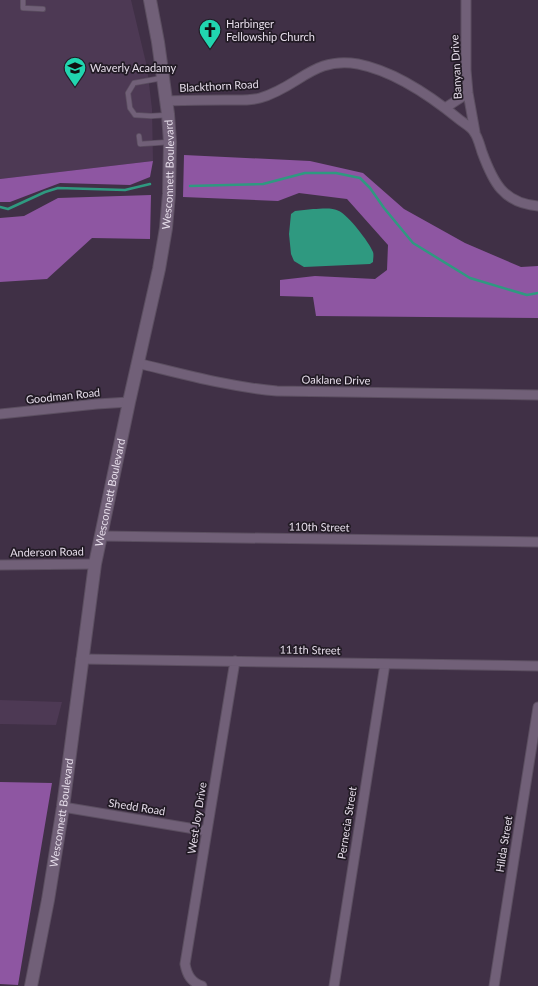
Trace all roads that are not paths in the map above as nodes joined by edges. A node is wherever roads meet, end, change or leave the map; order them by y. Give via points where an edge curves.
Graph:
1 (23, 0) edge
2 (150, 0) edge
3 (466, 0) edge
4 (43, 9) dead end
5 (164, 78) junction
6 (468, 92) junction
7 (167, 101) junction
8 (445, 108) junction
9 (168, 114) junction
10 (475, 132) junction
11 (139, 136) dead end
12 (170, 142) junction
13 (538, 206) edge
14 (137, 363) junction
15 (538, 395) edge
16 (129, 402) junction
17 (0, 414) edge
18 (100, 536) junction
19 (538, 542) edge
20 (95, 564) junction
21 (0, 565) edge
22 (81, 659) junction
23 (235, 661) junction
24 (385, 664) junction
25 (538, 666) edge
26 (538, 707) edge
27 (63, 807) junction
28 (207, 831) junction
29 (32, 986) edge
30 (202, 986) edge
31 (334, 986) edge
32 (494, 986) edge

1 - 4 lane via 23,8
2 - 5 street, Wesconnett Boulevard
3 - 6 street, Banyan Drive
5 - 7 street, Wesconnett Boulevard
5 - 9 lane via 134,83 128,93 130,108 135,115
6 - 8 street
6 - 10 street, Banyan Drive
7 - 8 street, Blackthorn Road via 258,98 274,93 318,67 345,62 375,68 406,83
7 - 9 street, Wesconnett Boulevard
8 - 10 street, Blackthorn Road
9 - 12 street, Wesconnett Boulevard
10 - 13 street via 489,172 505,194 515,201
11 - 12 lane via 140,144
12 - 14 street, Wesconnett Boulevard via 166,228
14 - 15 street, Oaklane Drive via 256,389
14 - 16 street, Wesconnett Boulevard
16 - 17 street, Goodman Road
16 - 18 street, Wesconnett Boulevard
18 - 19 street, 110th Street
18 - 20 street, Wesconnett Boulevard
20 - 21 street, Anderson Road
20 - 22 street, Wesconnett Boulevard
22 - 23 street, 111th Street
22 - 27 street, Wesconnett Boulevard
23 - 24 street, 111th Street
23 - 28 street, West Joy Drive
24 - 25 street, 111th Street
24 - 31 street, Pernecia Street
26 - 32 street, Hilda Street
27 - 28 street, Shedd Road
27 - 29 street, Wesconnett Boulevard
28 - 30 street, West Joy Drive via 186,964 189,977

